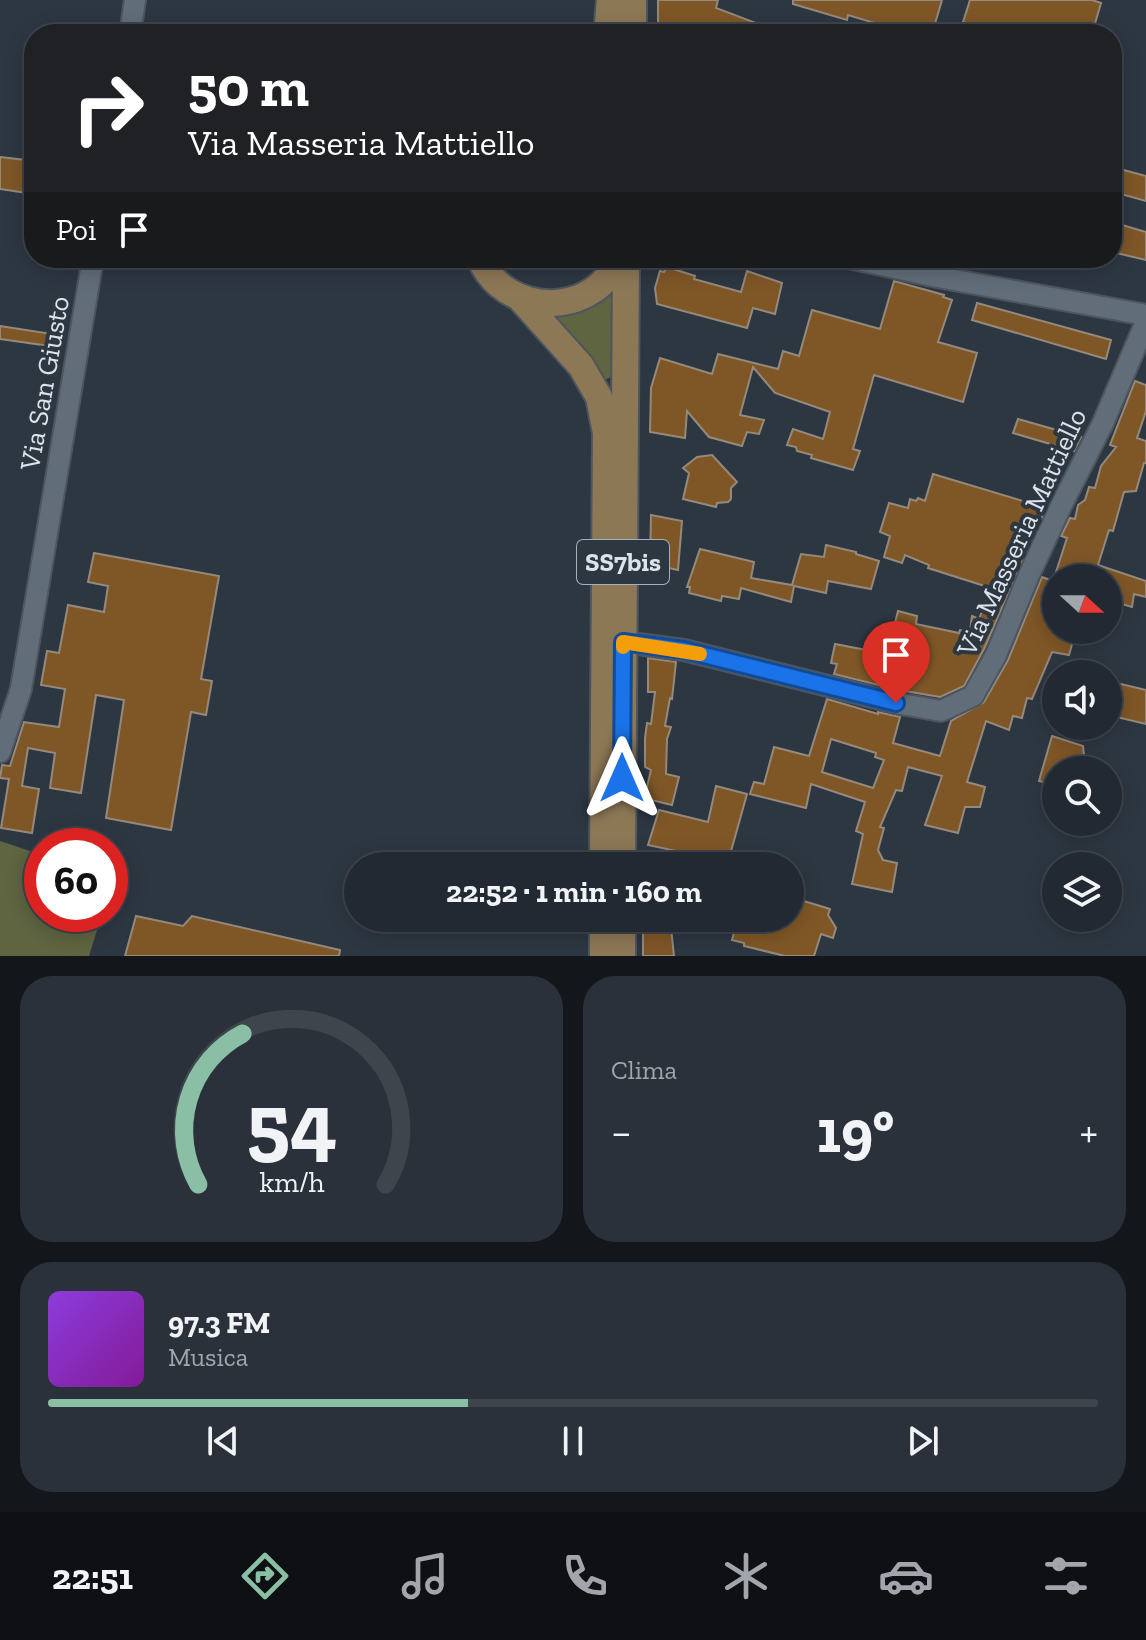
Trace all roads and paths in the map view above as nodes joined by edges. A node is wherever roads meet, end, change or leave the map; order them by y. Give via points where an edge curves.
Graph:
1 (135, 0) edge
2 (610, 0) edge
3 (633, 0) edge
4 (131, 24) edge
5 (608, 24) edge
6 (633, 24) edge
7 (91, 268) edge
8 (484, 268) edge
9 (616, 268) edge
10 (624, 268) edge
11 (895, 268) edge
12 (520, 298) junction
13 (1146, 315) edge
14 (1146, 322) edge
15 (623, 642) junction
16 (0, 752) edge
17 (603, 852) edge
18 (622, 852) edge
19 (603, 932) edge
20 (622, 932) edge
21 (603, 956) edge
22 (622, 956) edge

1 - 4 street
2 - 5 main road
3 - 6 main road
7 - 16 street, Via San Giusto via 21,689
8 - 12 main road, SS7bis via 499,286
9 - 12 main road, SS7bis via 593,291 570,301 545,304
10 - 15 main road, SS7bis
11 - 13 street
12 - 17 main road, SS7bis via 581,366 599,397 606,433
14 - 15 street, Via Masseria Mattiello via 973,696 941,711 684,650
15 - 18 main road, SS7bis
19 - 21 main road
20 - 22 main road

